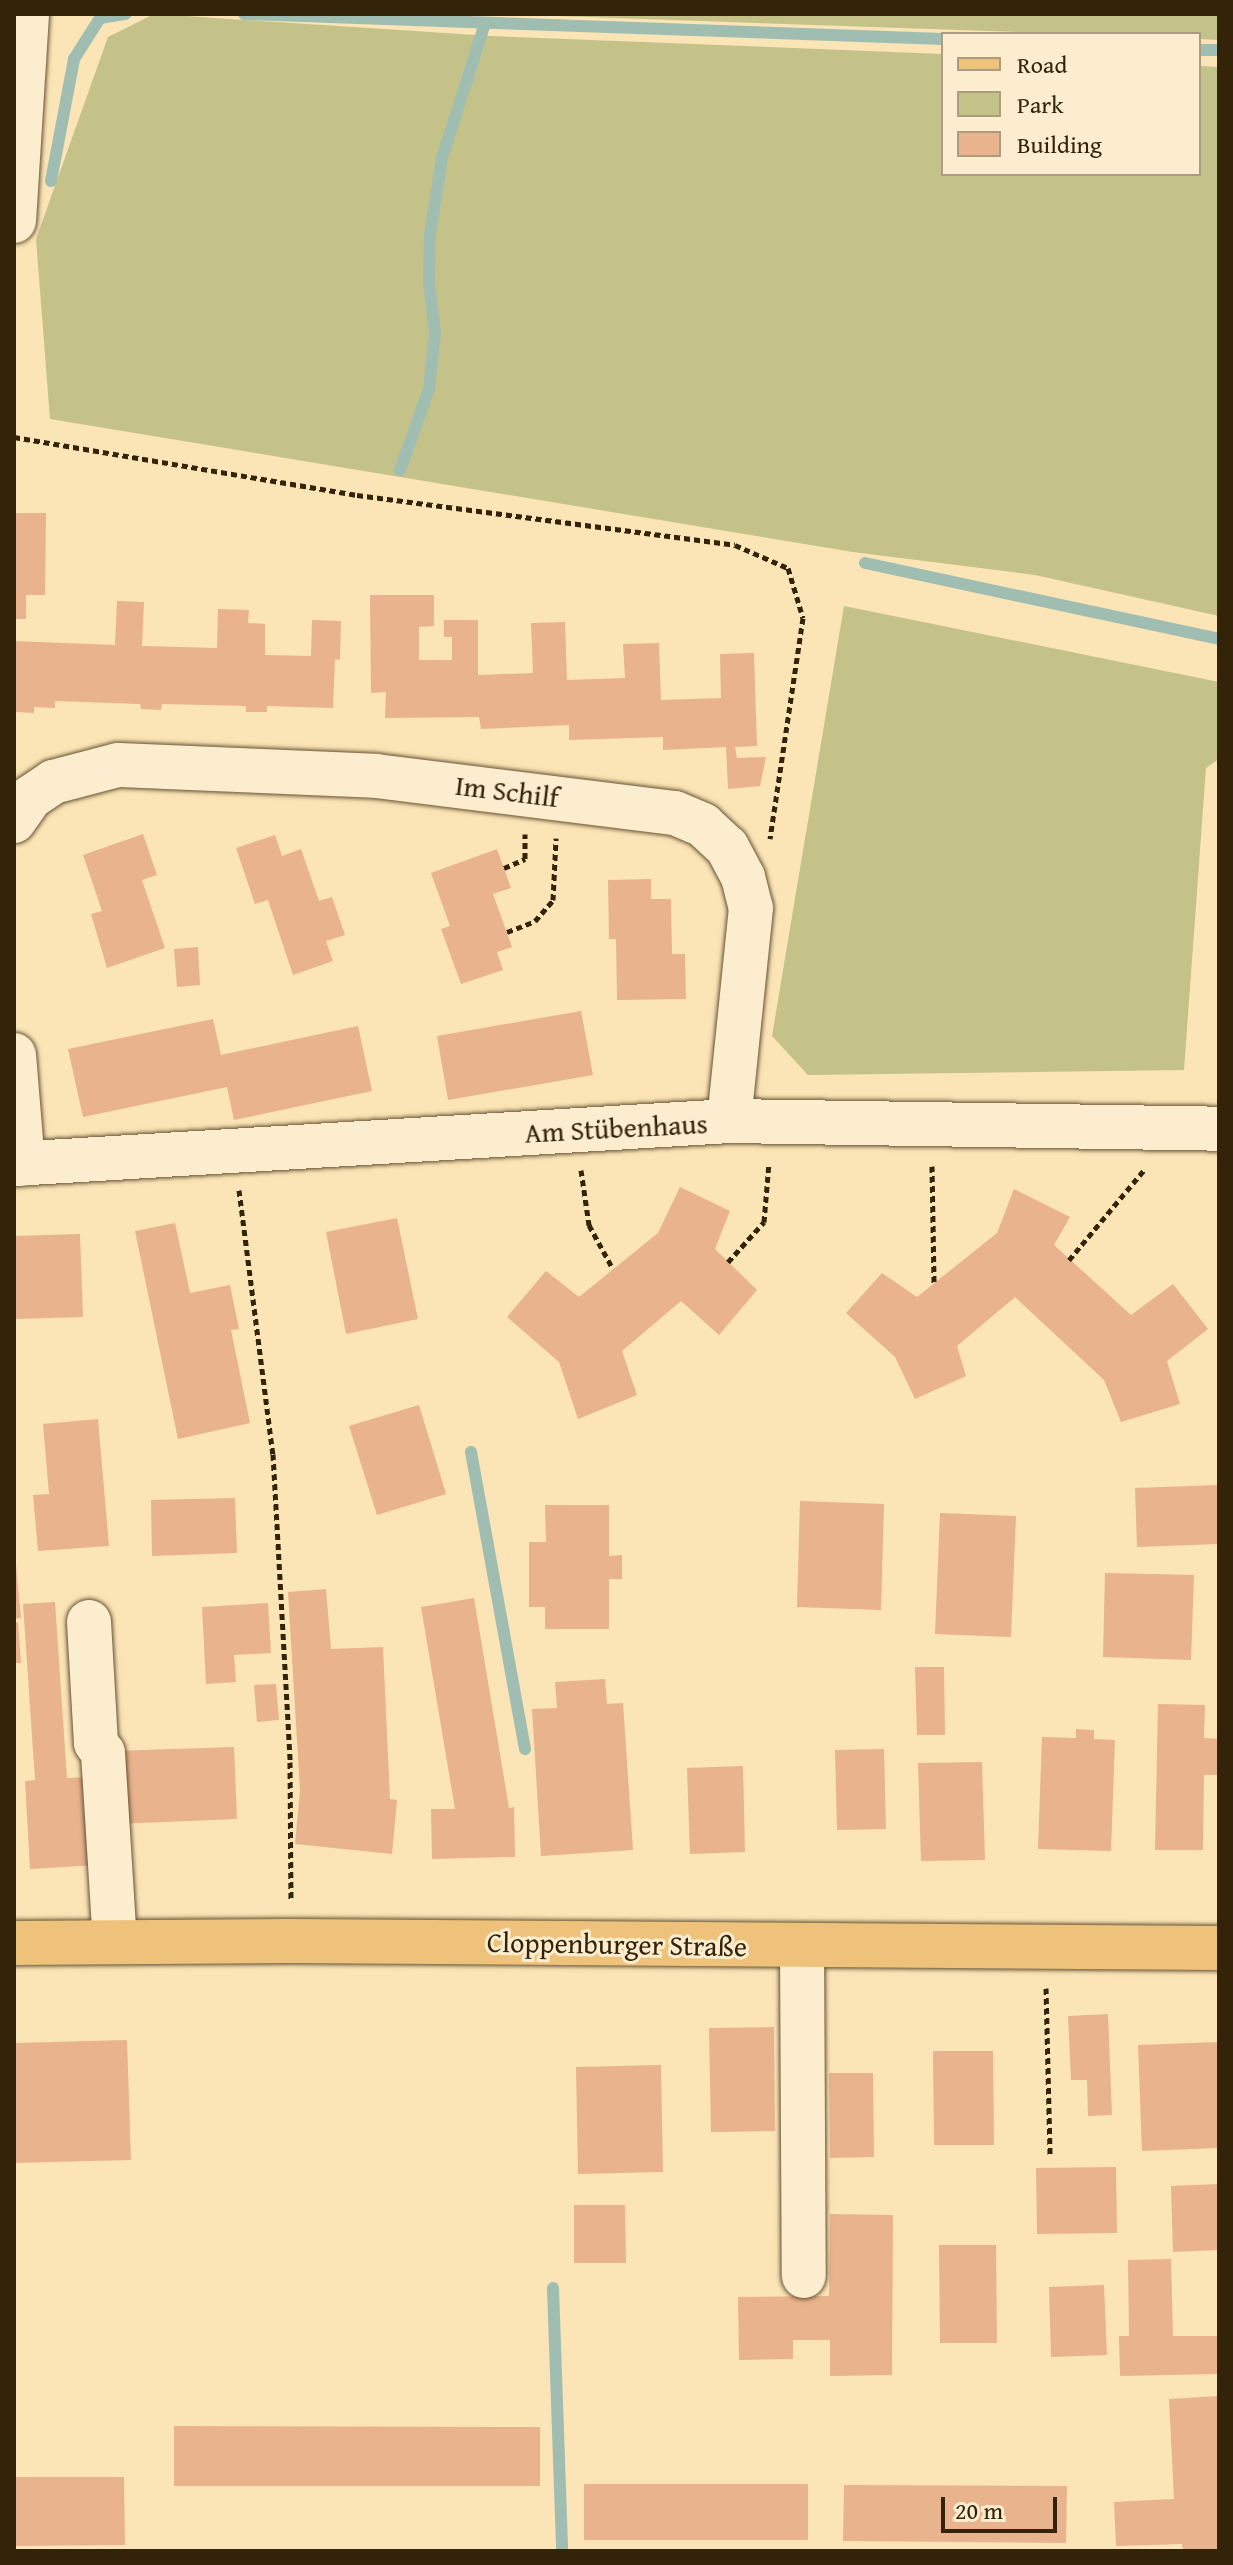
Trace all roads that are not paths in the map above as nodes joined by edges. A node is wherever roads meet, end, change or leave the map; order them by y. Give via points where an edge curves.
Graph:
1 (27, 14) edge
2 (14, 221) edge
3 (14, 821) edge
4 (14, 1055) edge
5 (747, 1122) junction
6 (1198, 1129) edge
7 (19, 1164) edge
8 (89, 1622) dead end
9 (115, 1942) junction
10 (14, 1943) edge
11 (802, 1946) junction
12 (1219, 1948) edge
13 (804, 2276) dead end

1 - 2 street
3 - 5 street, Im Schilf via 31,797 53,782 118,765 376,776 675,813 703,825 727,847 751,908
4 - 7 street
5 - 6 street, Am Stübenhaus
5 - 7 street, Am Stübenhaus
8 - 9 street
9 - 10 main road, Cloppenburger Straße
9 - 11 main road, Cloppenburger Straße
11 - 12 main road, Cloppenburger Straße
11 - 13 street

